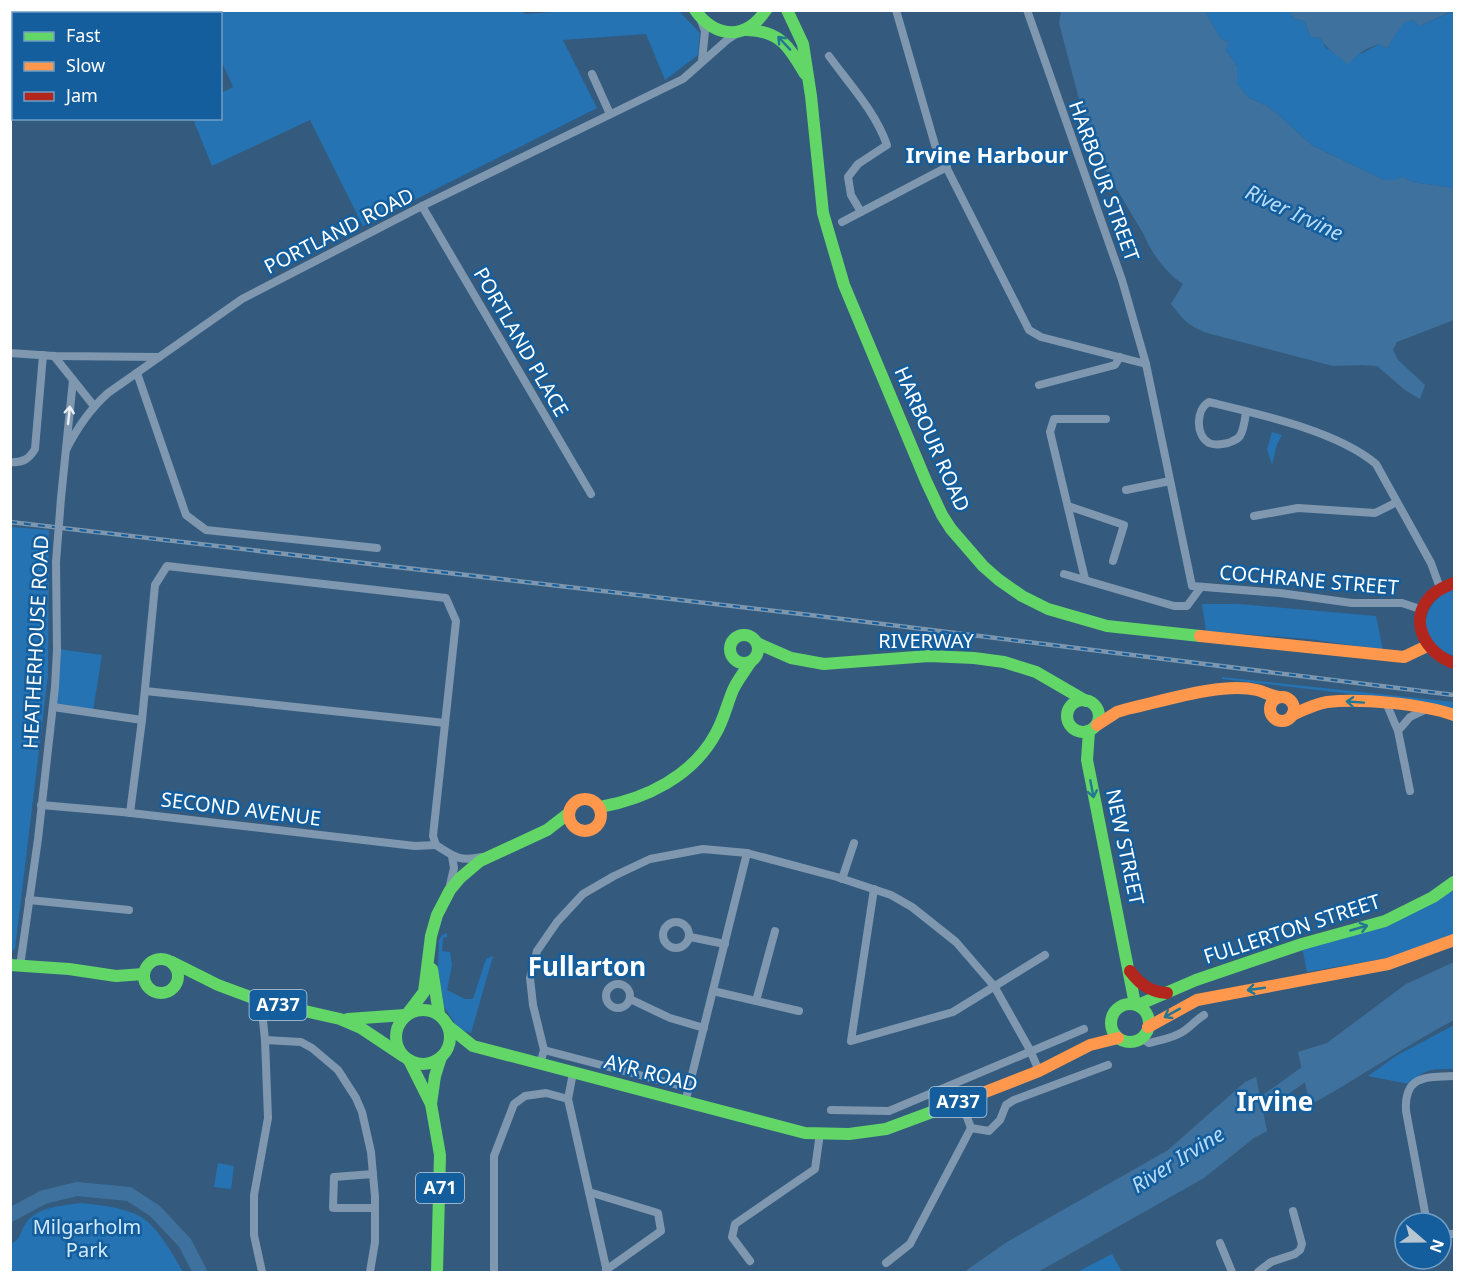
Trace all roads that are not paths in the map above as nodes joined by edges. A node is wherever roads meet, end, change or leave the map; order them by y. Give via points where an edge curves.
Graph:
1 (766, 10) edge
2 (787, 10) edge
3 (896, 10) edge
4 (1027, 10) edge
5 (696, 13) edge
6 (742, 31) junction
7 (830, 56) dead end
8 (702, 61) junction
9 (592, 74) dead end
10 (807, 77) junction
11 (610, 114) junction
12 (946, 168) junction
13 (422, 206) junction
14 (861, 212) junction
15 (842, 222) dead end
16 (10, 353) edge
17 (43, 355) junction
18 (54, 356) junction
19 (159, 357) junction
20 (1120, 357) junction
21 (1146, 364) junction
22 (137, 373) junction
23 (73, 380) junction
24 (1039, 385) dead end
25 (93, 406) junction
26 (1246, 412) junction
27 (1106, 419) dead end
28 (66, 450) junction
29 (10, 462) edge
30 (1170, 481) junction
31 (1126, 490) dead end
32 (591, 494) dead end
33 (61, 498) joint
34 (1397, 502) junction
35 (1068, 506) junction
36 (1254, 516) dead end
37 (377, 548) dead end
38 (1104, 551) dead end
39 (1064, 574) dead end
40 (1085, 579) junction
41 (1455, 583) edge
42 (1196, 586) junction
43 (1440, 588) junction
44 (1423, 610) junction
45 (757, 643) junction
46 (1427, 646) junction
47 (731, 653) junction
48 (788, 658) junction
49 (751, 662) junction
50 (1453, 664) edge
51 (1060, 685) junction
52 (734, 688) junction
53 (145, 691) junction
54 (1247, 691) junction
55 (1279, 697) junction
56 (1091, 703) junction
57 (1387, 705) junction
58 (1071, 706) junction
59 (53, 707) junction
60 (1429, 708) junction
61 (1270, 710) junction
62 (1117, 712) junction
63 (1292, 715) junction
64 (1455, 715) edge
65 (142, 720) junction
66 (445, 723) junction
67 (1093, 728) junction
68 (1398, 732) junction
69 (1410, 791) dead end
70 (41, 804) junction
71 (601, 812) junction
72 (130, 813) junction
73 (569, 813) junction
74 (574, 827) junction
75 (548, 830) junction
76 (854, 843) dead end
77 (436, 845) junction
78 (747, 853) junction
79 (492, 855) junction
80 (452, 856) junction
81 (842, 879) junction
82 (1455, 882) edge
83 (873, 889) junction
84 (29, 900) junction
85 (444, 900) junction
86 (129, 910) dead end
87 (775, 931) dead end
88 (690, 937) dead end
89 (1455, 940) edge
90 (725, 944) junction
91 (429, 950) junction
92 (1045, 955) dead end
93 (172, 962) junction
94 (15, 965) edge
95 (1130, 970) junction
96 (144, 974) junction
97 (116, 976) junction
98 (177, 985) junction
99 (218, 985) junction
100 (994, 986) junction
101 (149, 988) junction
102 (713, 991) junction
103 (1167, 993) junction
104 (630, 999) dead end
105 (756, 1001) junction
106 (267, 1003) junction
107 (1136, 1005) junction
108 (799, 1011) dead end
109 (407, 1014) junction
110 (439, 1014) junction
111 (1204, 1015) dead end
112 (340, 1019) junction
113 (448, 1026) junction
114 (1111, 1027) junction
115 (1148, 1027) junction
116 (704, 1029) junction
117 (1084, 1029) dead end
118 (1119, 1038) junction
119 (1141, 1038) junction
120 (265, 1040) junction
121 (472, 1046) junction
122 (1090, 1046) junction
123 (544, 1050) junction
124 (1030, 1050) junction
125 (443, 1055) junction
126 (406, 1058) junction
127 (540, 1064) junction
128 (1108, 1065) dead end
129 (1039, 1071) junction
130 (573, 1073) junction
131 (1455, 1076) edge
132 (689, 1088) junction
133 (568, 1099) junction
134 (961, 1101) junction
135 (685, 1103) junction
136 (431, 1104) junction
137 (831, 1110) dead end
138 (971, 1128) junction
139 (820, 1133) junction
140 (373, 1174) junction
141 (589, 1192) junction
142 (375, 1208) junction
143 (1293, 1211) dead end
144 (1425, 1211) edge
145 (1220, 1243) dead end
146 (750, 1261) dead end
147 (886, 1263) dead end
148 (606, 1271) edge
149 (262, 1272) edge
150 (370, 1272) edge
151 (437, 1272) edge
152 (494, 1272) edge
153 (1232, 1272) edge
154 (1258, 1272) edge

1 - 6 street via 756,24
2 - 10 street, HARBOUR ROAD via 803,44
3 - 12 street via 935,145
4 - 21 street, HARBOUR STREET via 1122,280
5 - 6 street, HARBOUR ROAD via 710,28 727,33
5 - 8 street via 705,31
6 - 8 street, PORTLAND ROAD
10 -> 6 street, HARBOUR ROAD via 776,35
7 - 14 street via 868,107 887,146 858,164 848,177 851,195
8 - 11 street, PORTLAND ROAD via 683,79
9 - 11 street
10 - 46 street, HARBOUR ROAD via 823,213 848,294 951,529 983,566 1022,596 1048,609 1107,626 1404,657
11 - 13 street, PORTLAND ROAD
12 - 14 street
12 - 20 street via 1029,330 1041,337
13 - 19 street, PORTLAND ROAD via 242,299
13 - 32 street, PORTLAND PLACE
14 - 15 street
16 - 17 street
17 - 18 street
17 - 29 street via 36,449 20,462
18 - 19 street
18 - 23 street
19 - 22 street, PORTLAND ROAD
20 - 21 street
20 - 24 street via 1115,365 1101,370
21 - 30 street, HARBOUR STREET
22 - 25 street, PORTLAND ROAD
22 - 37 street via 186,515 207,530
23 - 25 street
28 -> 23 street
25 - 28 street, PORTLAND ROAD
26 - 26 street via 1235,441 1212,444 1203,437 1199,413 1202,406 1209,402
26 - 34 street via 1288,423 1363,452 1376,464
27 - 35 street via 1054,419 1050,432
28 - 33 street, PORTLAND ROAD
30 - 31 street
30 - 42 street, HARBOUR STREET
33 - 59 street, HEATHERHOUSE ROAD, bridge
34 - 36 street via 1375,513 1298,508
34 - 43 street via 1431,563
35 - 38 street via 1124,525 1114,557
35 - 40 street
39 - 40 street
40 - 42 street via 1174,606 1187,606
41 - 43 street
42 - 44 street, COCHRANE STREET via 1352,603 1402,603
43 - 44 street
44 - 46 street via 1421,628
45 - 47 street via 752,637 739,636 732,641
45 - 48 street, RIVERWAY
45 - 49 street via 758,655
46 - 50 street
47 - 49 street via 740,663
47 - 52 street
48 - 49 street, RIVERWAY
48 - 51 street, RIVERWAY via 837,664 950,656 1015,664 1049,676
49 - 52 street
51 - 56 street, RIVERWAY
51 - 58 street
52 - 71 street via 726,713 698,758 677,777
53 - 65 street
53 - 66 street
53 - 66 street via 155,585 167,566 446,598 456,621
54 - 55 street via 1258,690
54 - 61 street
54 - 62 street via 1219,689
55 - 61 street via 1273,700
55 - 63 street via 1292,701
56 - 58 street
56 - 62 street
56 - 67 street via 1099,715
57 - 60 street
57 -> 63 street via 1337,701 1314,705
57 - 68 street
58 - 67 street via 1069,724 1080,732
59 - 65 street
59 - 70 street, HEATHERHOUSE ROAD
60 - 64 street
60 - 68 street via 1410,717
61 - 63 street via 1280,721
62 - 67 street
65 - 72 street
66 - 77 street via 433,836
67 -> 95 street, NEW STREET via 1087,760
68 - 69 street
70 - 72 street, SECOND AVENUE
70 - 84 street, HEATHERHOUSE ROAD
71 - 73 street via 595,802 584,799 573,804
71 - 74 street via 596,828
72 - 77 street, SECOND AVENUE via 415,846
73 - 74 street
73 - 75 street
74 - 75 street
75 - 79 street
76 - 81 street
77 - 80 street
78 - 81 street
78 - 90 street
78 - 123 street via 703,849 650,859 583,894 537,951 530,978
79 - 80 street via 462,860
79 - 85 street via 470,868
80 - 85 street via 454,877
81 - 83 street
103 -> 82 street, FULLERTON STREET / A737 via 1302,944 1385,921
83 - 100 street via 912,907 956,942
83 - 100 street via 850,1041 953,1012
84 - 86 street
84 - 94 street, HEATHERHOUSE ROAD
85 - 91 street
87 - 105 street
88 - 90 street
89 -> 115 street, FULLERTON STREET via 1388,964 1197,1000
90 - 102 street
91 - 109 street via 424,992
91 - 110 street
92 - 100 street
93 - 96 street, A737 via 162,958 152,961
93 - 98 street via 179,974
93 - 99 street, A737
94 - 97 street, A737
95 - 103 street via 1145,987
95 - 107 street, NEW STREET
96 - 97 street, A737
96 - 101 street
97 - 101 street, A737
98 - 99 street, A737
98 - 101 street, A737 via 163,993
99 - 106 street, A737
100 - 124 street
102 - 105 street
102 - 116 street
103 - 107 street, FULLERTON STREET / A737
104 - 116 street
105 - 108 street
106 - 112 street, A737
106 - 120 street
107 - 114 street, A737 via 1128,1003 1116,1008
107 - 115 street via 1147,1014
109 - 110 street via 424,1009
109 - 112 street, A737
109 - 126 street via 395,1035
110 - 113 street
111 - 119 street via 1184,1031 1167,1038 1149,1043
112 - 126 street, A737
113 - 121 street, A737
113 - 125 street via 449,1044
114 - 118 street
114 - 122 street, A737
115 - 119 street
116 - 132 street
117 - 124 street
118 - 119 street, A737 via 1130,1042
118 - 122 street, A737
120 - 140 street via 301,1042 338,1070 362,1112
120 - 149 street via 268,1118 254,1195 254,1235
121 - 125 street, A737
121 - 127 street, AYR ROAD / A737
122 - 129 street, A737
123 - 127 street
123 - 132 street, AYR ROAD
124 - 129 street
124 - 137 street via 889,1111
125 - 126 street via 425,1064
125 - 136 street, A71
126 - 136 street, A71
127 - 130 street, AYR ROAD / A737
128 - 138 street via 1014,1100 1006,1105 1000,1120 989,1131
129 - 134 street, A737
130 - 133 street
130 - 135 street, AYR ROAD / A737
131 - 144 street via 1417,1080 1405,1102
132 - 135 street
133 - 141 street
133 - 152 street via 546,1093 525,1095 514,1104 494,1156
134 - 138 street
134 - 139 street, A737 via 886,1129
135 - 139 street, AYR ROAD / A737 via 772,1126
136 - 151 street, A71 via 440,1155
138 - 147 street via 910,1244
139 - 146 street via 815,1169 735,1224 732,1237
140 - 142 street
140 - 142 street via 334,1177 333,1208
141 - 148 street
141 - 148 street via 658,1213 661,1230
142 - 150 street
143 - 154 street via 1302,1244 1300,1250
145 - 153 street

